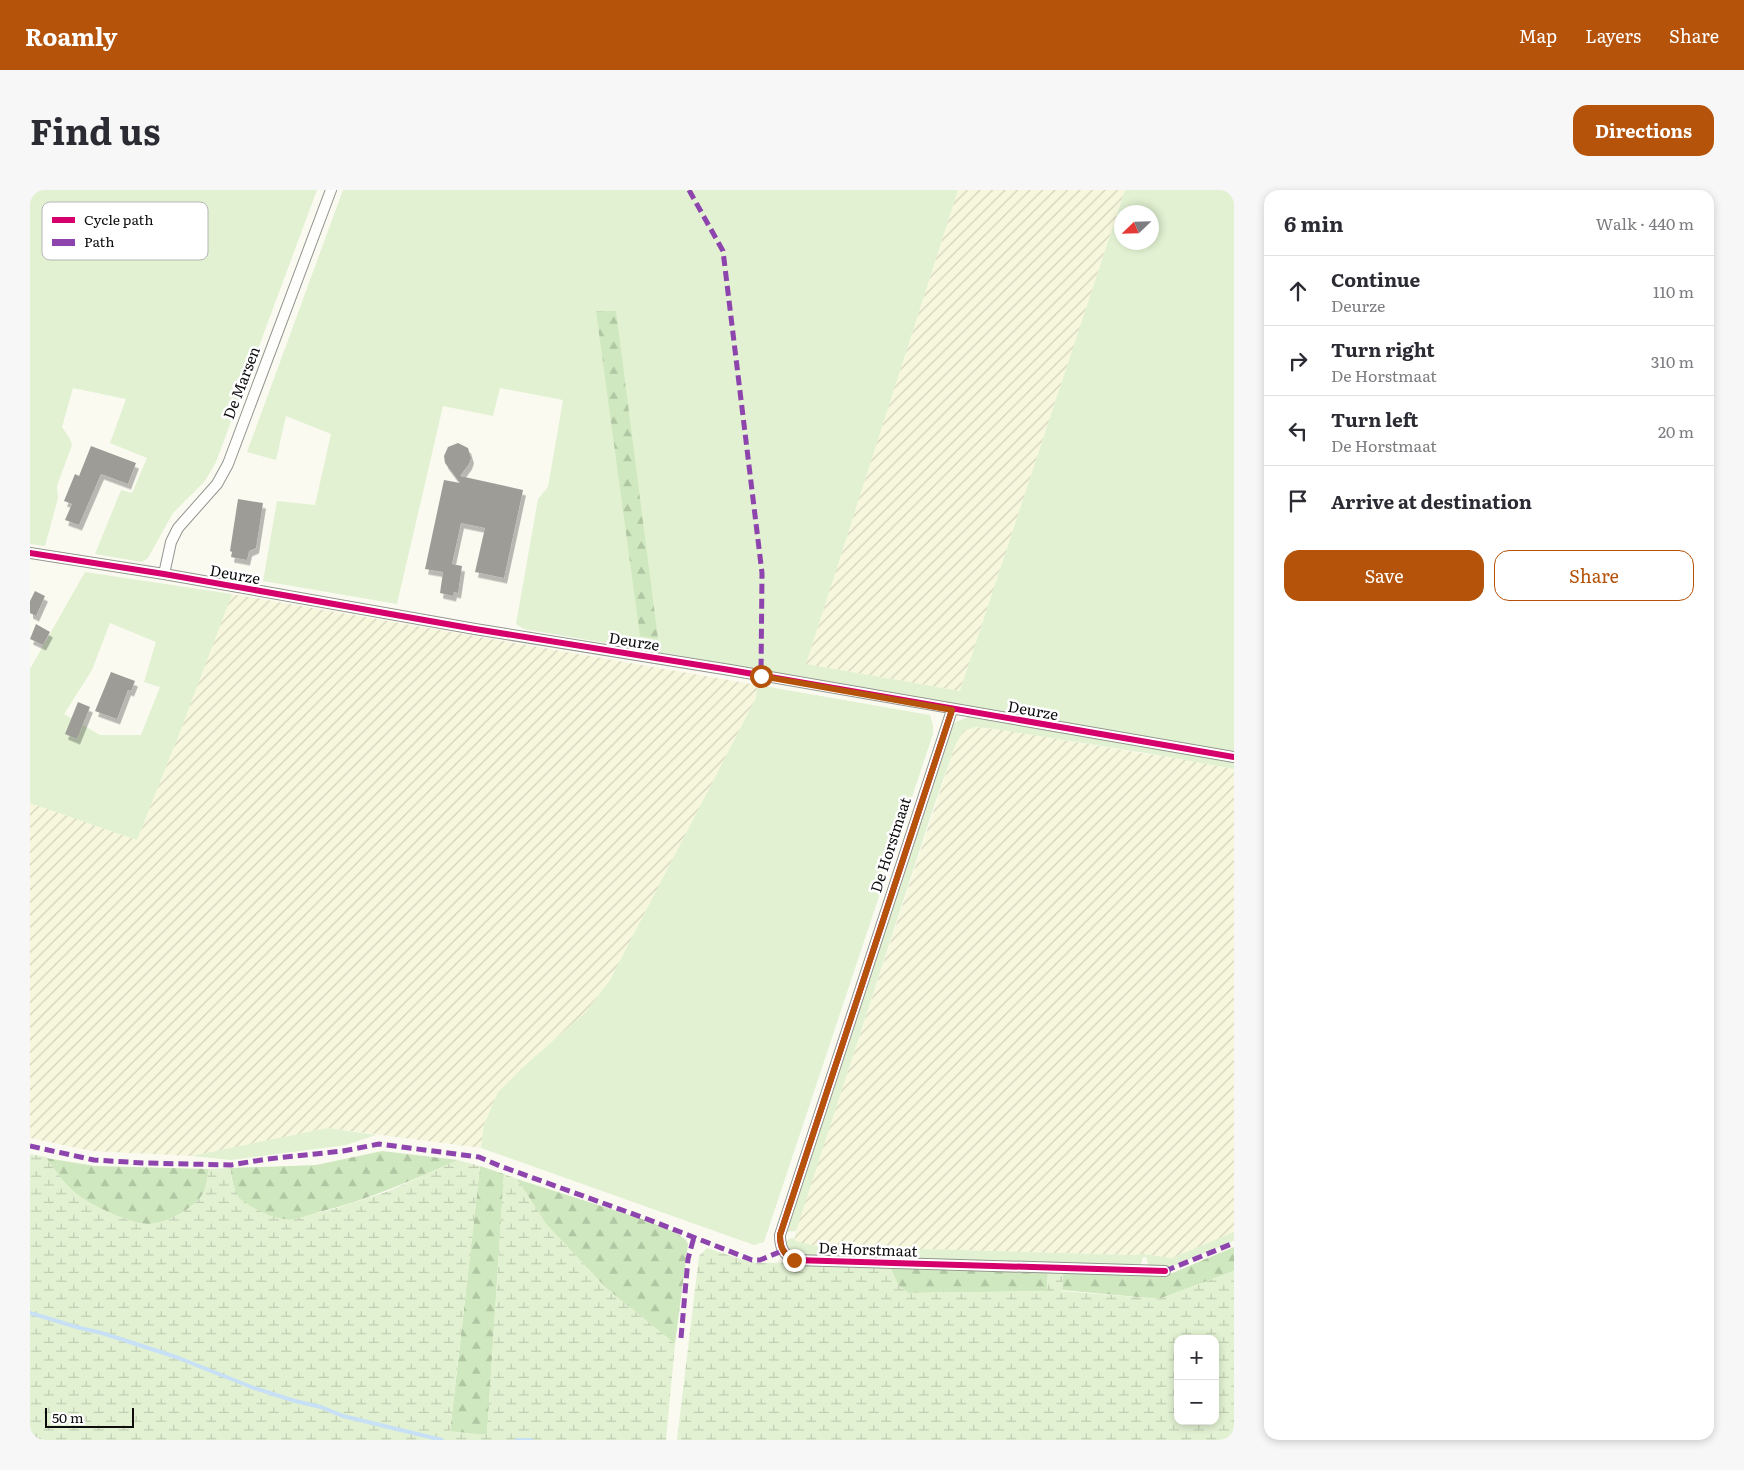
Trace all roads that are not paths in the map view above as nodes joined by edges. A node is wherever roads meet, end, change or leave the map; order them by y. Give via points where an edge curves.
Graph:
1 (331, 190) edge
2 (30, 553) edge
3 (164, 574) junction
4 (952, 710) junction
5 (1234, 757) edge
6 (1165, 1271) dead end

1 - 3 street, De Marsen via 228,464 217,484 178,528 171,542
2 - 3 street, Deurze
3 - 4 street, Deurze
4 - 5 street, Deurze
4 - 6 street, De Horstmaat via 784,1220 780,1235 782,1251 794,1260

